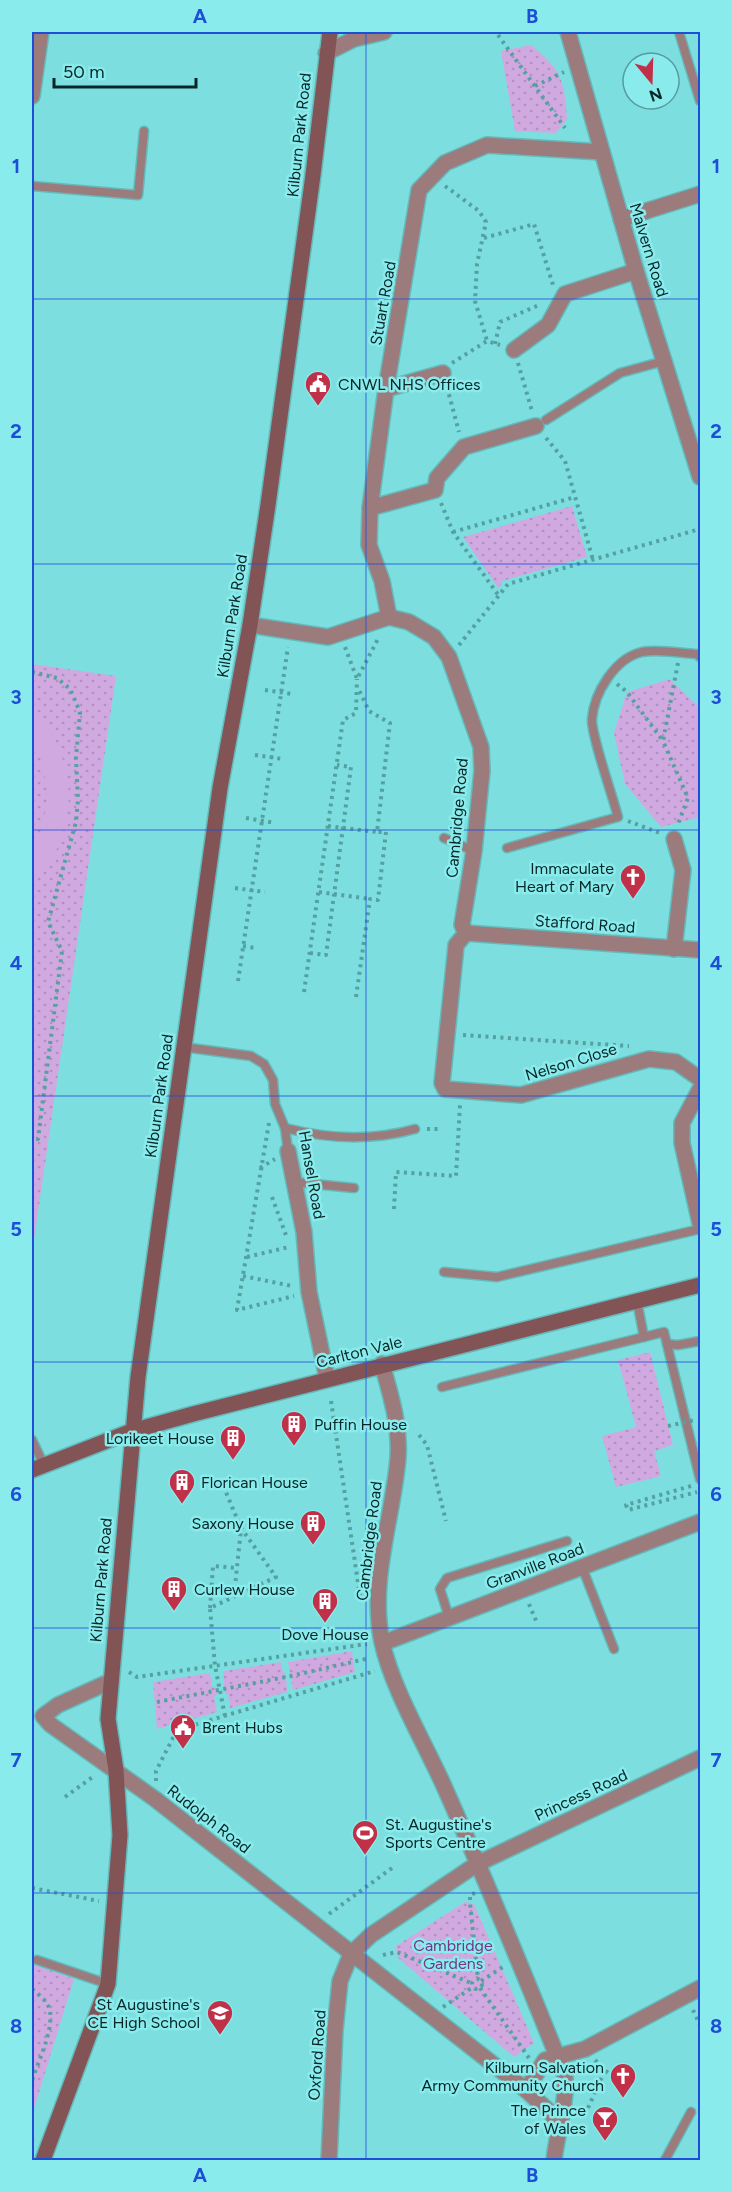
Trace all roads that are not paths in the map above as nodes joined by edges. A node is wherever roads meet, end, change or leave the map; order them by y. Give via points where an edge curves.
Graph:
1 (41, 32) edge
2 (330, 32) edge
3 (384, 32) edge
4 (568, 32) edge
5 (679, 32) edge
6 (326, 53) junction
7 (32, 96) edge
8 (700, 101) edge
9 (144, 131) dead end
10 (602, 152) junction
11 (32, 186) edge
12 (700, 194) edge
13 (621, 219) junction
14 (636, 271) junction
15 (514, 350) road end
16 (664, 361) junction
17 (443, 373) road end
18 (386, 389) junction
19 (541, 423) joint
20 (700, 477) edge
21 (370, 508) junction
22 (389, 617) junction
23 (250, 625) junction
24 (700, 657) edge
25 (444, 838) dead end
26 (674, 839) road end
27 (507, 848) dead end
28 (474, 851) junction
29 (466, 933) junction
30 (674, 949) junction
31 (700, 950) edge
32 (183, 1047) junction
33 (700, 1079) edge
34 (445, 1089) joint
35 (700, 1089) edge
36 (285, 1128) junction
37 (415, 1130) dead end
38 (288, 1151) joint
39 (294, 1182) junction
40 (354, 1188) dead end
41 (700, 1222) edge
42 (700, 1229) edge
43 (444, 1272) dead end
44 (700, 1285) edge
45 (638, 1301) junction
46 (644, 1337) junction
47 (700, 1341) edge
48 (667, 1344) junction
49 (382, 1364) junction
50 (327, 1378) junction
51 (442, 1387) dead end
52 (132, 1431) junction
53 (32, 1440) edge
54 (38, 1468) edge
55 (700, 1479) edge
56 (700, 1522) edge
57 (567, 1541) dead end
58 (582, 1567) junction
59 (449, 1617) junction
60 (382, 1642) junction
61 (614, 1649) dead end
62 (111, 1682) junction
63 (700, 1758) edge
64 (116, 1770) junction
65 (477, 1864) junction
66 (351, 1954) junction
67 (37, 1960) dead end
68 (108, 1984) junction
69 (700, 1988) edge
70 (557, 2056) junction
71 (526, 2090) junction
72 (691, 2112) dead end
73 (557, 2129) junction
74 (43, 2160) edge
75 (329, 2160) edge
76 (554, 2160) edge
77 (665, 2160) edge

1 - 7 street
2 - 6 main road, Kilburn Park Road
3 - 6 street via 354,39
4 - 10 street, Malvern Road
5 - 8 lane
6 - 23 main road, Kilburn Park Road via 313,175
9 - 11 lane via 138,195
10 - 13 street, Malvern Road
10 - 18 street, Stuart Road via 487,145 445,163 419,190 409,222
12 - 13 street
13 - 14 street, Malvern Road
14 - 15 street via 565,294 548,325
14 - 16 street, Malvern Road
16 - 19 lane via 620,373
16 - 20 street, Malvern Road
17 - 18 street
18 - 21 street, Stuart Road
19 - 21 street via 464,447 437,478 435,490
21 - 22 street, Stuart Road via 369,545 382,580
22 - 23 street via 328,637
22 - 28 street, Cambridge Road via 409,622 434,637 449,657 481,747
23 - 32 main road, Kilburn Park Road via 220,788
24 - 27 lane via 644,652 629,656 614,669 598,698 592,720 618,817
25 - 28 lane
26 - 30 street via 683,870
28 - 29 street, Cambridge Road via 462,924
29 - 30 street, Stafford Road
29 - 34 street, Cambridge Road via 456,945 442,1083
30 - 31 street, Stafford Road
32 - 36 lane, Hansel Road via 251,1056 264,1064 273,1080 275,1104
32 - 52 main road, Kilburn Park Road
33 - 34 street, Nelson Close via 676,1062 649,1059 535,1093
35 - 41 street via 682,1123 682,1143
36 - 37 lane via 363,1139
36 - 38 lane, Hansel Road
38 - 39 street, Hansel Road
39 - 40 lane
39 - 50 street, Hansel Road via 304,1232 304,1290
42 - 43 lane via 497,1277
44 - 45 main road, Carlton Vale
45 - 46 lane
45 - 49 main road, Carlton Vale
46 - 48 lane via 664,1332
46 - 51 lane
47 - 48 lane
48 - 55 lane
49 - 50 main road, Carlton Vale
49 - 60 street, Cambridge Road via 398,1419 398,1457 380,1572
50 - 52 main road, Carlton Vale
52 - 54 main road, Carlton Vale
52 - 62 main road, Kilburn Park Road
53 - 54 lane
56 - 58 street, Granville Road
57 - 59 lane via 447,1578 440,1589
58 - 59 street, Granville Road
58 - 61 lane
59 - 60 street, Granville Road
60 - 65 street, Cambridge Road
62 - 64 main road, Kilburn Park Road via 108,1719
62 - 64 street, Rudolph Road via 43,1716
63 - 65 street, Princess Road
64 - 66 street, Rudolph Road
64 - 68 main road, Kilburn Park Road via 120,1835
65 - 66 street via 371,1935
65 - 70 street
66 - 71 street
66 - 75 street, Oxford Road via 340,1981
67 - 68 lane
68 - 74 main road, Kilburn Park Road
69 - 70 street via 585,2049
70 - 71 street via 545,2060
70 - 73 street via 566,2089
71 - 73 street via 553,2115
72 - 77 lane
73 - 76 street

